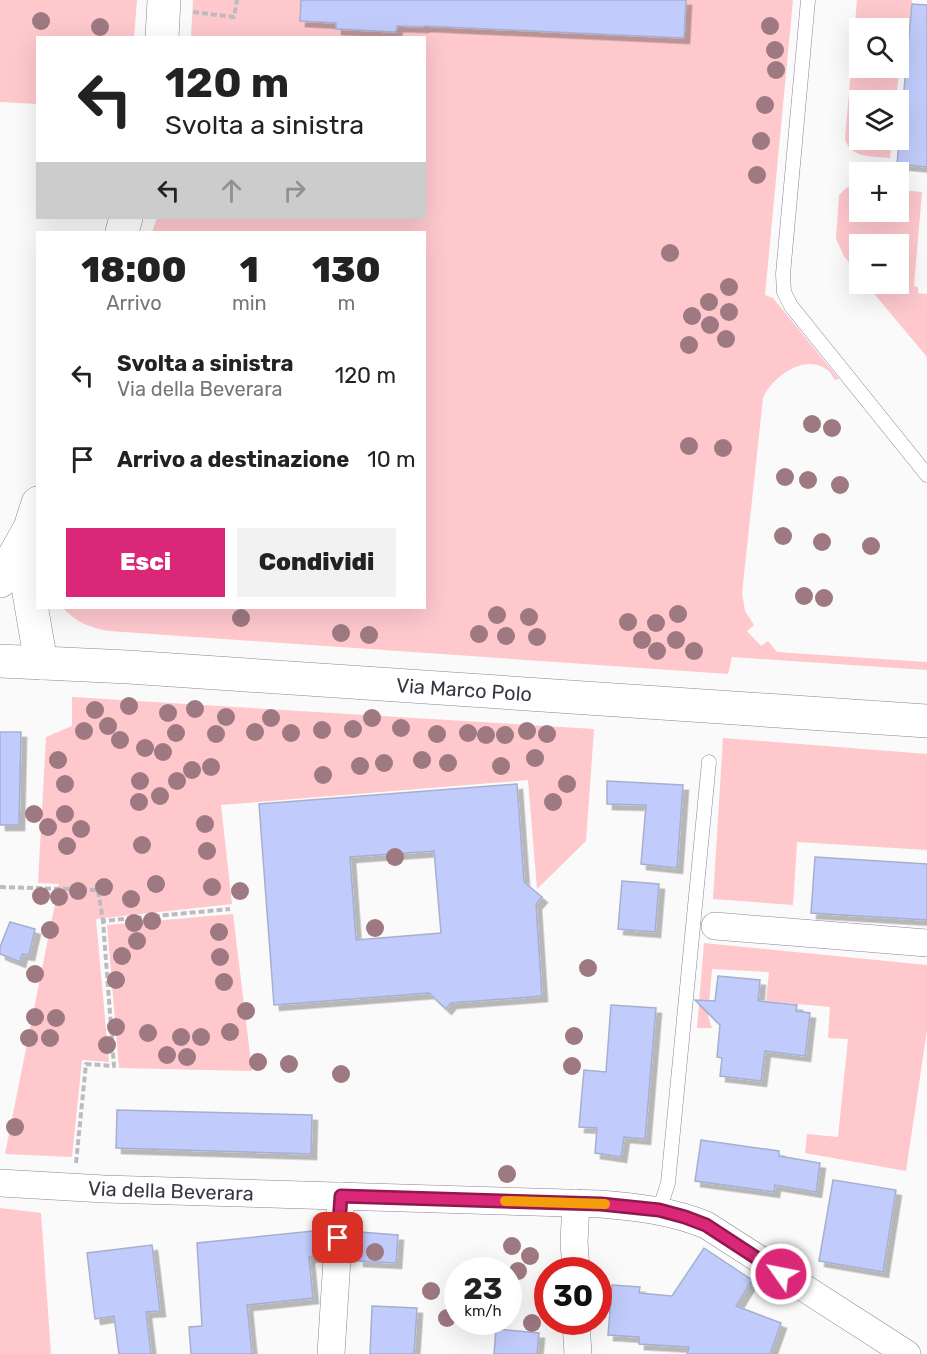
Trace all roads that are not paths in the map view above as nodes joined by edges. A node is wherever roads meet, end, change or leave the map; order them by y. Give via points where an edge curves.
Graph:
1 (808, 0) edge
2 (176, 6) edge
3 (163, 36) edge
4 (927, 474) edge
5 (34, 516) edge
6 (0, 581) edge
7 (0, 661) edge
8 (41, 663) junction
9 (927, 721) edge
10 (709, 762) dead end
11 (715, 926) dead end
12 (927, 943) edge
13 (0, 1184) edge
14 (341, 1196) junction
15 (576, 1203) junction
16 (659, 1210) junction
17 (575, 1257) edge
18 (577, 1335) edge
19 (331, 1354) edge
20 (578, 1354) edge
21 (907, 1354) edge

1 - 4 lane via 784,292 791,306
2 - 3 main road
5 - 6 main road
5 - 8 main road via 28,587
7 - 8 main road, Via Marco Polo
8 - 9 main road, Via Marco Polo
10 - 16 lane via 668,1183
11 - 12 street
13 - 14 street, Via della Beverara
14 - 15 street, Via della Beverara
14 - 19 street
15 - 16 street, Via della Beverara
15 - 17 street
16 - 21 street, Via della Beverara via 706,1225
18 - 20 street

